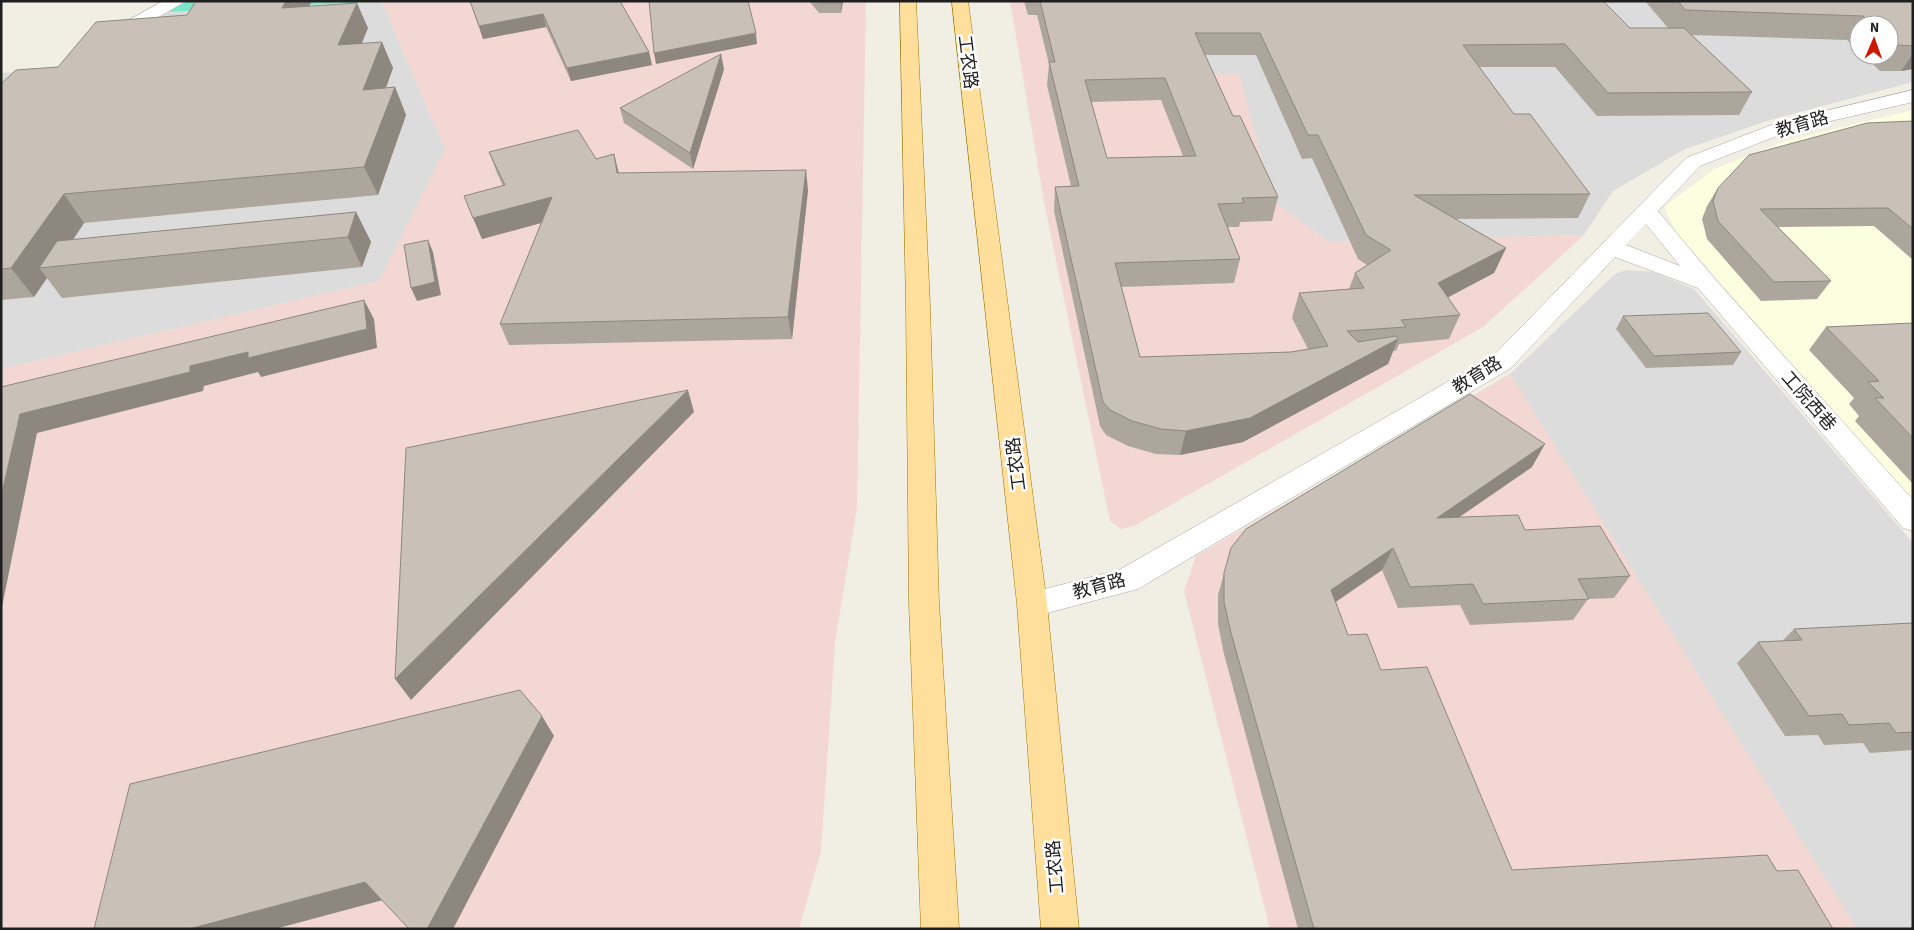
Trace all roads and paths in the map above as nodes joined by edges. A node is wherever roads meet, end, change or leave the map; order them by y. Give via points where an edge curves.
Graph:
1 (175, 1) edge
2 (908, 1) edge
3 (960, 1) edge
4 (100, 44) edge
5 (1913, 96) edge
6 (1647, 211) junction
7 (1612, 248) junction
8 (1706, 283) junction
9 (1913, 520) edge
10 (1032, 604) junction
11 (940, 929) edge
12 (1060, 929) edge

1 - 4 street
2 - 11 main road via 924,603
3 - 10 main road, 工农路
5 - 6 street, 教育路 via 1786,126 1693,162
6 - 7 street, 教育路
6 - 8 street, 工院西巷
7 - 8 street
7 - 10 street, 教育路 via 1502,362 1127,580
8 - 9 street, 工院西巷
10 - 12 main road, 工农路

